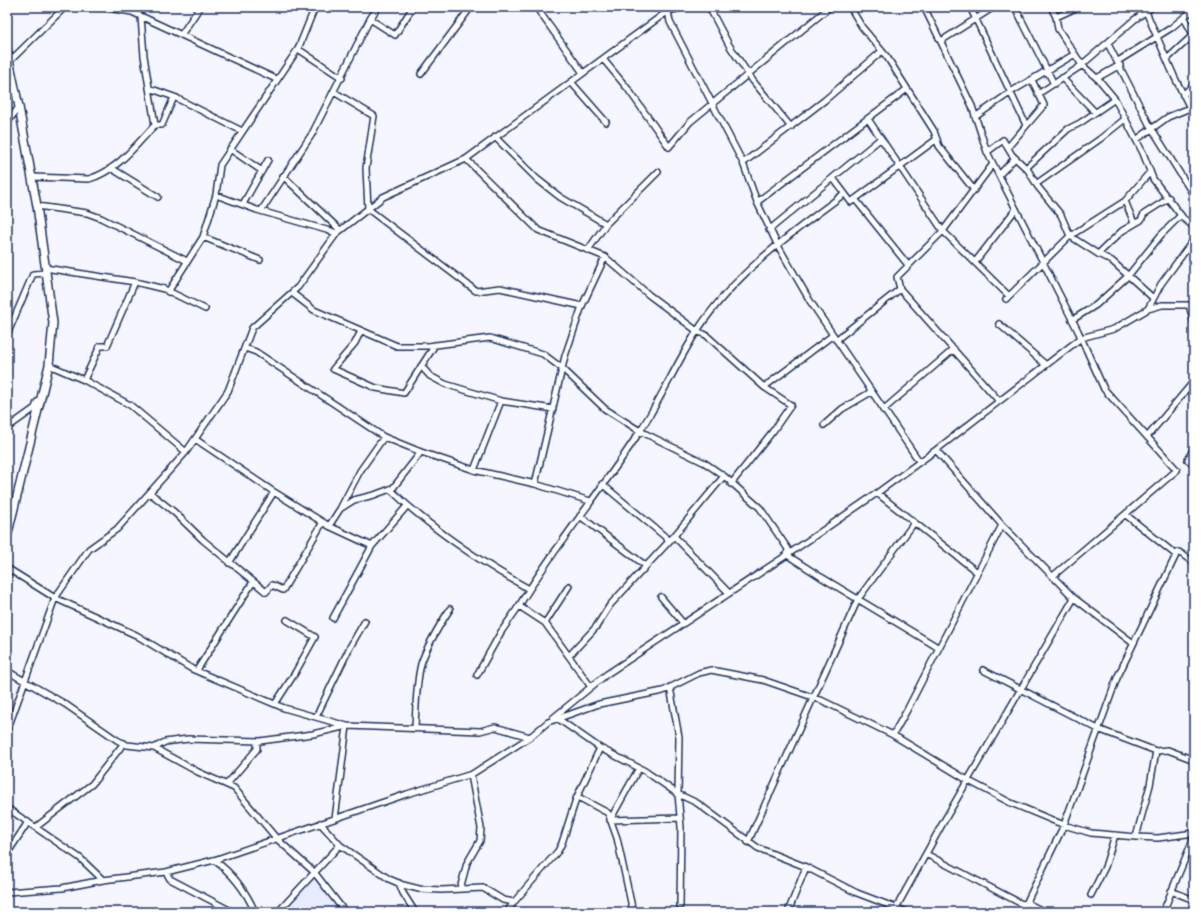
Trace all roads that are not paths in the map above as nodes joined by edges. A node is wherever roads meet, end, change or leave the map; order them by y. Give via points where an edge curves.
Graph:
1 (65, 7) edge
2 (101, 7) edge
3 (200, 7) edge
4 (315, 7) edge
5 (378, 7) edge
6 (414, 7) edge
7 (462, 7) edge
8 (536, 7) edge
9 (685, 7) edge
10 (709, 7) edge
11 (830, 7) edge
12 (850, 7) edge
13 (924, 7) edge
14 (970, 7) edge
15 (994, 7) edge
16 (1015, 7) edge
17 (1051, 7) edge
18 (1078, 7) edge
19 (1152, 7) edge
20 (133, 9) edge
21 (469, 9) edge
22 (666, 9) edge
23 (1145, 9) edge
24 (1194, 9) edge
25 (141, 17) junction
26 (1056, 17) junction
27 (1184, 18) junction
28 (370, 19) junction
29 (976, 19) junction
30 (181, 35) junction
31 (1157, 35) junction
32 (1193, 35) edge
33 (941, 41) junction
34 (1108, 44) junction
35 (7, 50) edge
36 (298, 50) junction
37 (882, 51) junction
38 (1075, 54) junction
39 (603, 59) junction
40 (1167, 59) junction
41 (10, 61) junction
42 (1119, 63) junction
43 (1082, 65) junction
44 (1048, 71) junction
45 (583, 73) junction
46 (421, 74) dead end
47 (748, 74) junction
48 (342, 78) junction
49 (1062, 78) junction
50 (1097, 78) junction
51 (276, 79) junction
52 (1032, 80) junction
53 (571, 82) junction
54 (1054, 84) junction
55 (1194, 84) edge
56 (149, 88) junction
57 (907, 89) junction
58 (334, 92) junction
59 (1011, 93) junction
60 (1038, 94) junction
61 (1183, 95) junction
62 (174, 98) junction
63 (1115, 100) junction
64 (711, 104) junction
65 (20, 107) junction
66 (1190, 108) junction
67 (1095, 112) junction
68 (1194, 116) edge
69 (976, 117) junction
70 (868, 119) junction
71 (1124, 119) junction
72 (606, 122) dead end
73 (7, 123) edge
74 (155, 125) junction
75 (1026, 125) junction
76 (791, 127) junction
77 (1152, 129) junction
78 (242, 131) junction
79 (495, 137) junction
80 (880, 139) junction
81 (937, 139) junction
82 (1136, 140) junction
83 (1008, 147) junction
84 (230, 149) junction
85 (987, 152) junction
86 (1015, 158) junction
87 (466, 159) junction
88 (268, 160) dead end
89 (743, 163) junction
90 (993, 164) junction
91 (900, 167) junction
92 (110, 168) junction
93 (1026, 168) junction
94 (262, 171) junction
95 (658, 172) dead end
96 (1150, 172) junction
97 (999, 175) junction
98 (283, 176) junction
99 (31, 177) junction
100 (833, 178) junction
101 (1036, 184) junction
102 (974, 190) junction
103 (844, 194) junction
104 (216, 195) junction
105 (1194, 196) edge
106 (158, 197) dead end
107 (1169, 198) junction
108 (856, 199) junction
109 (1125, 201) junction
110 (757, 202) junction
111 (243, 204) junction
112 (37, 206) junction
113 (368, 209) junction
114 (1016, 209) junction
115 (261, 211) junction
116 (1181, 215) junction
117 (1134, 223) junction
118 (606, 224) junction
119 (1194, 227) edge
120 (769, 230) junction
121 (943, 231) junction
122 (339, 232) junction
123 (1070, 236) junction
124 (203, 237) junction
125 (1194, 239) edge
126 (777, 244) junction
127 (588, 250) junction
128 (1098, 254) junction
129 (605, 257) junction
130 (260, 260) dead end
131 (187, 261) junction
132 (1044, 261) junction
133 (975, 262) junction
134 (908, 265) junction
135 (45, 271) junction
136 (1128, 276) junction
137 (136, 282) junction
138 (900, 289) junction
139 (168, 292) junction
140 (292, 293) junction
141 (1153, 298) junction
142 (1191, 305) edge
143 (582, 306) junction
144 (204, 309) dead end
145 (1148, 309) junction
146 (1072, 320) junction
147 (1194, 322) edge
148 (999, 324) dead end
149 (361, 331) junction
150 (697, 331) junction
151 (7, 335) edge
152 (834, 338) junction
153 (1081, 338) junction
154 (435, 345) junction
155 (245, 348) junction
156 (954, 349) junction
157 (49, 365) junction
158 (1046, 365) junction
159 (421, 366) junction
160 (563, 369) junction
161 (84, 380) junction
162 (1194, 381) edge
163 (44, 385) junction
164 (764, 386) junction
165 (870, 392) junction
166 (501, 401) junction
167 (999, 401) junction
168 (553, 409) junction
169 (883, 410) junction
170 (8, 425) edge
171 (824, 425) dead end
172 (640, 431) junction
173 (384, 437) junction
174 (1147, 437) junction
175 (195, 439) junction
176 (1194, 446) edge
177 (936, 450) junction
178 (186, 452) junction
179 (422, 452) junction
180 (918, 461) junction
181 (1194, 464) edge
182 (474, 470) junction
183 (724, 476) junction
184 (535, 484) junction
185 (602, 484) junction
186 (731, 484) junction
187 (390, 489) junction
188 (274, 492) junction
189 (150, 493) junction
190 (877, 493) junction
191 (590, 501) junction
192 (407, 506) junction
193 (340, 509) junction
194 (1126, 515) junction
195 (580, 516) junction
196 (323, 522) junction
197 (914, 523) junction
198 (1002, 525) junction
199 (329, 526) junction
200 (674, 536) junction
201 (7, 537) edge
202 (669, 540) junction
203 (372, 546) junction
204 (1177, 553) junction
205 (787, 555) junction
206 (230, 563) junction
207 (1194, 563) edge
208 (646, 566) junction
209 (7, 568) edge
210 (977, 572) junction
211 (1053, 576) junction
212 (253, 582) junction
213 (569, 586) dead end
214 (529, 589) junction
215 (729, 593) junction
216 (661, 597) dead end
217 (55, 598) junction
218 (1074, 598) junction
219 (858, 599) junction
220 (519, 606) junction
221 (450, 609) dead end
222 (333, 618) dead end
223 (288, 620) dead end
224 (365, 621) dead end
225 (545, 623) junction
226 (683, 623) junction
227 (1133, 643) junction
228 (939, 648) junction
229 (569, 656) junction
230 (197, 670) junction
231 (983, 670) dead end
232 (7, 671) edge
233 (478, 675) dead end
234 (25, 681) junction
235 (670, 687) junction
236 (591, 688) junction
237 (1021, 690) junction
238 (814, 697) junction
239 (275, 704) junction
240 (316, 717) junction
241 (557, 718) junction
242 (548, 722) junction
243 (347, 726) junction
244 (415, 728) junction
245 (1098, 729) junction
246 (7, 731) edge
247 (893, 734) junction
248 (530, 737) junction
249 (257, 741) junction
250 (124, 743) junction
251 (154, 748) junction
252 (600, 748) junction
253 (1156, 751) junction
254 (1194, 760) edge
255 (639, 768) junction
256 (471, 775) junction
257 (969, 781) junction
258 (228, 784) junction
259 (678, 794) junction
260 (578, 797) junction
261 (7, 808) edge
262 (680, 818) junction
263 (335, 819) junction
264 (610, 820) junction
265 (28, 822) junction
266 (320, 823) junction
267 (1064, 825) junction
268 (36, 827) junction
269 (1194, 833) edge
270 (1115, 835) junction
271 (1136, 837) junction
272 (1194, 837) edge
273 (277, 839) junction
274 (748, 842) junction
275 (340, 845) junction
276 (7, 854) edge
277 (926, 854) junction
278 (214, 860) junction
279 (806, 867) junction
280 (166, 872) junction
281 (314, 872) junction
282 (103, 880) junction
283 (399, 883) junction
284 (460, 890) junction
285 (1172, 891) junction
286 (7, 892) edge
287 (1091, 896) dead end
288 (1194, 900) edge
289 (514, 902) junction
290 (1028, 903) junction
291 (680, 906) dead end
292 (896, 908) junction
293 (233, 912) edge
294 (256, 912) edge
295 (278, 912) edge
296 (345, 912) edge
297 (415, 912) edge
298 (507, 912) edge
299 (633, 912) edge
300 (788, 912) edge
301 (907, 912) edge
302 (1022, 912) edge
303 (1045, 912) edge
304 (1163, 912) edge

1 - 41 street
2 - 20 street
3 - 30 street
4 - 36 street
5 - 28 street
6 - 28 street via 395,35
7 - 21 street
8 - 45 street
9 - 22 street
10 - 47 street via 729,46
11 - 47 street
12 - 37 street via 862,27
13 - 33 street
14 - 29 street
15 - 29 street
16 - 44 street
17 - 26 street
18 - 26 street
19 - 23 street
20 - 25 street
21 - 46 street
22 - 39 street
22 - 64 street
23 - 31 street
23 - 34 street
24 - 27 street
25 - 30 street
25 - 56 street
26 - 38 street via 1058,29
27 - 31 street
27 - 32 street
28 - 48 street
29 - 33 street
29 - 59 street
30 - 51 street
31 - 40 street
31 - 42 street
32 - 40 street
33 - 69 street
34 - 42 street
34 - 43 street
35 - 41 street
36 - 48 street
36 - 51 street
37 - 57 street
37 - 76 street
38 - 43 street
38 - 44 street
39 - 45 street
39 - 64 street via 669,147 690,122
40 - 61 street
41 - 65 street
42 - 50 street
42 - 77 street
43 - 49 street
43 - 50 street
44 - 52 street
44 - 54 street
45 - 53 street
47 - 64 street
47 - 76 street
48 - 58 street
49 - 54 street
49 - 67 street
50 - 63 street
51 - 78 street
52 - 59 street
52 - 60 street
53 - 72 street
53 - 79 street
54 - 60 street
55 - 61 street
56 - 62 street
56 - 74 street
57 - 70 street
57 - 81 street
58 - 98 street via 312,134
58 - 113 street via 374,116 366,168
59 - 69 street
59 - 75 street
60 - 75 street via 1044,105
61 - 66 street
62 - 74 street via 162,125
62 - 78 street
63 - 67 street
63 - 71 street
64 - 89 street
65 - 73 street
65 - 99 street
66 - 68 street
66 - 77 street via 1168,117
67 - 93 street via 1068,129
69 - 85 street
70 - 80 street
70 - 110 street
71 - 82 street
71 - 101 street
74 - 92 street via 120,163
75 - 83 street
76 - 89 street
77 - 82 street
77 - 105 street
78 - 84 street
79 - 87 street
79 - 118 street via 537,179 560,197
80 - 91 street
80 - 100 street
81 - 91 street
81 - 102 street via 939,146
82 - 96 street
83 - 85 street via 1003,140
83 - 86 street
84 - 94 street
84 - 104 street via 220,165
85 - 90 street
86 - 93 street
86 - 97 street
87 - 113 street via 383,197
87 - 127 street via 538,230
88 - 94 street
89 - 110 street
90 - 97 street
90 - 102 street
91 - 108 street
91 - 121 street
92 - 99 street via 89,179
92 - 106 street
93 - 101 street
94 - 111 street
95 - 118 street
96 - 107 street
96 - 109 street
97 - 114 street
98 - 115 street
98 - 122 street
99 - 112 street
100 - 103 street
100 - 120 street
101 - 123 street via 1061,215
102 - 121 street
103 - 108 street via 851,202
103 - 126 street
104 - 111 street
104 - 124 street
107 - 116 street
107 - 117 street
108 - 134 street
109 - 117 street
109 - 123 street
110 - 120 street
111 - 115 street
112 - 131 street via 87,213 101,218
112 - 135 street
113 - 122 street
113 - 143 street via 476,291 500,288
114 - 132 street
114 - 133 street
115 - 122 street
116 - 119 street
116 - 136 street
117 - 128 street
118 - 127 street
120 - 126 street
121 - 133 street
121 - 134 street
122 - 140 street
123 - 128 street
123 - 132 street
124 - 130 street
124 - 131 street
125 - 141 street
126 - 150 street via 738,279
126 - 152 street
127 - 129 street
128 - 136 street via 1112,261
129 - 143 street
129 - 150 street via 649,295
131 - 139 street
132 - 133 street via 1008,298
132 - 146 street
134 - 138 street via 897,277
135 - 137 street
135 - 151 street via 33,274
135 - 157 street via 53,323
136 - 141 street
136 - 146 street via 1096,305
137 - 139 street
137 - 161 street via 107,346 100,346
138 - 152 street
138 - 156 street
139 - 144 street
140 - 149 street via 314,310
140 - 155 street via 252,328
141 - 145 street
142 - 145 street via 1162,305
142 - 147 street
143 - 160 street
145 - 153 street via 1114,329
146 - 153 street
148 - 158 street
149 - 154 street via 397,346
149 - 159 street via 333,369 376,388 404,393
150 - 164 street via 706,334
150 - 172 street
152 - 164 street
152 - 165 street
153 - 158 street
153 - 174 street via 1104,389
154 - 159 street
154 - 160 street via 490,338 543,354
155 - 173 street via 256,352
155 - 175 street via 228,391
156 - 167 street
156 - 169 street
157 - 161 street
157 - 163 street
158 - 167 street
159 - 166 street via 439,382
160 - 168 street
160 - 172 street via 605,409
161 - 178 street via 130,405
162 - 174 street
163 - 170 street via 35,408
163 - 201 street
164 - 186 street via 791,405
165 - 169 street
165 - 171 street via 842,409
166 - 168 street
166 - 182 street
167 - 177 street
168 - 184 street
169 - 180 street
172 - 183 street via 705,463
172 - 185 street
173 - 179 street
173 - 193 street via 360,471
174 - 194 street via 1178,470
175 - 178 street
175 - 188 street
176 - 181 street via 1188,460
177 - 180 street
177 - 198 street
178 - 189 street
179 - 182 street
179 - 187 street
180 - 190 street
182 - 184 street
183 - 186 street
183 - 200 street
184 - 191 street
185 - 191 street
185 - 202 street
186 - 205 street via 760,508 788,549
187 - 192 street
187 - 193 street via 374,496 354,500
188 - 196 street
188 - 206 street
189 - 206 street
189 - 217 street via 117,529 89,549
190 - 197 street
190 - 205 street
191 - 195 street
192 - 203 street
192 - 214 street via 490,568
193 - 199 street
194 - 204 street via 1174,554
194 - 211 street
195 - 208 street
195 - 214 street
196 - 199 street
196 - 212 street via 283,590 272,585 266,592
197 - 210 street
197 - 219 street
198 - 210 street
198 - 211 street
199 - 203 street
200 - 202 street
200 - 215 street
202 - 208 street
203 - 222 street
204 - 207 street
204 - 227 street
205 - 215 street
205 - 219 street
206 - 212 street
208 - 229 street via 610,605 596,627
209 - 217 street
210 - 228 street
211 - 218 street
212 - 230 street
213 - 225 street
214 - 220 street
215 - 226 street
216 - 226 street
217 - 230 street via 136,635
217 - 234 street
218 - 227 street
218 - 237 street
219 - 228 street
219 - 238 street
220 - 225 street
220 - 233 street via 501,632
221 - 244 street via 422,663 416,700
223 - 239 street via 315,637
224 - 240 street
225 - 229 street
226 - 236 street via 607,674
227 - 245 street
228 - 247 street
229 - 236 street
230 - 239 street
231 - 237 street
232 - 234 street
234 - 246 street
234 - 250 street
235 - 238 street via 699,673 712,670 763,680
235 - 241 street via 663,691 599,704
235 - 259 street via 679,737
236 - 242 street
237 - 245 street
237 - 257 street
238 - 247 street
238 - 274 street
239 - 240 street
240 - 243 street
241 - 242 street
241 - 252 street
242 - 248 street
243 - 244 street
243 - 249 street via 313,734
243 - 263 street
244 - 248 street via 480,731 495,727
245 - 253 street
245 - 267 street
247 - 257 street
248 - 256 street
249 - 251 street via 188,739 165,742
249 - 258 street via 256,749
250 - 251 street
250 - 268 street via 92,784
251 - 258 street via 198,772
252 - 255 street
252 - 260 street
253 - 254 street via 1168,750
253 - 271 street
255 - 259 street
255 - 264 street
256 - 263 street
256 - 284 street via 481,828 480,841 467,863
257 - 267 street via 1011,803
257 - 277 street
258 - 273 street via 243,797
259 - 262 street
259 - 274 street via 697,803
260 - 264 street via 608,813
260 - 289 street via 558,851
261 - 265 street
262 - 264 street
262 - 291 street
263 - 266 street
264 - 299 street via 617,838
265 - 268 street
265 - 276 street
266 - 273 street
266 - 275 street
267 - 270 street via 1091,833
267 - 290 street
268 - 282 street via 80,858
269 - 271 street via 1158,838
270 - 271 street
270 - 287 street via 1105,867
272 - 285 street
273 - 278 street
273 - 281 street
274 - 279 street
275 - 281 street
275 - 283 street via 389,879
277 - 290 street via 1022,904
277 - 292 street
278 - 280 street
278 - 294 street via 238,883
279 - 292 street via 857,893
279 - 300 street
280 - 282 street
280 - 293 street via 170,879
281 - 295 street
281 - 296 street
282 - 286 street via 62,888
283 - 284 street via 419,889
283 - 297 street via 402,893
284 - 289 street via 483,888 503,900
285 - 288 street
285 - 304 street
289 - 298 street
290 - 302 street
290 - 303 street
292 - 301 street

